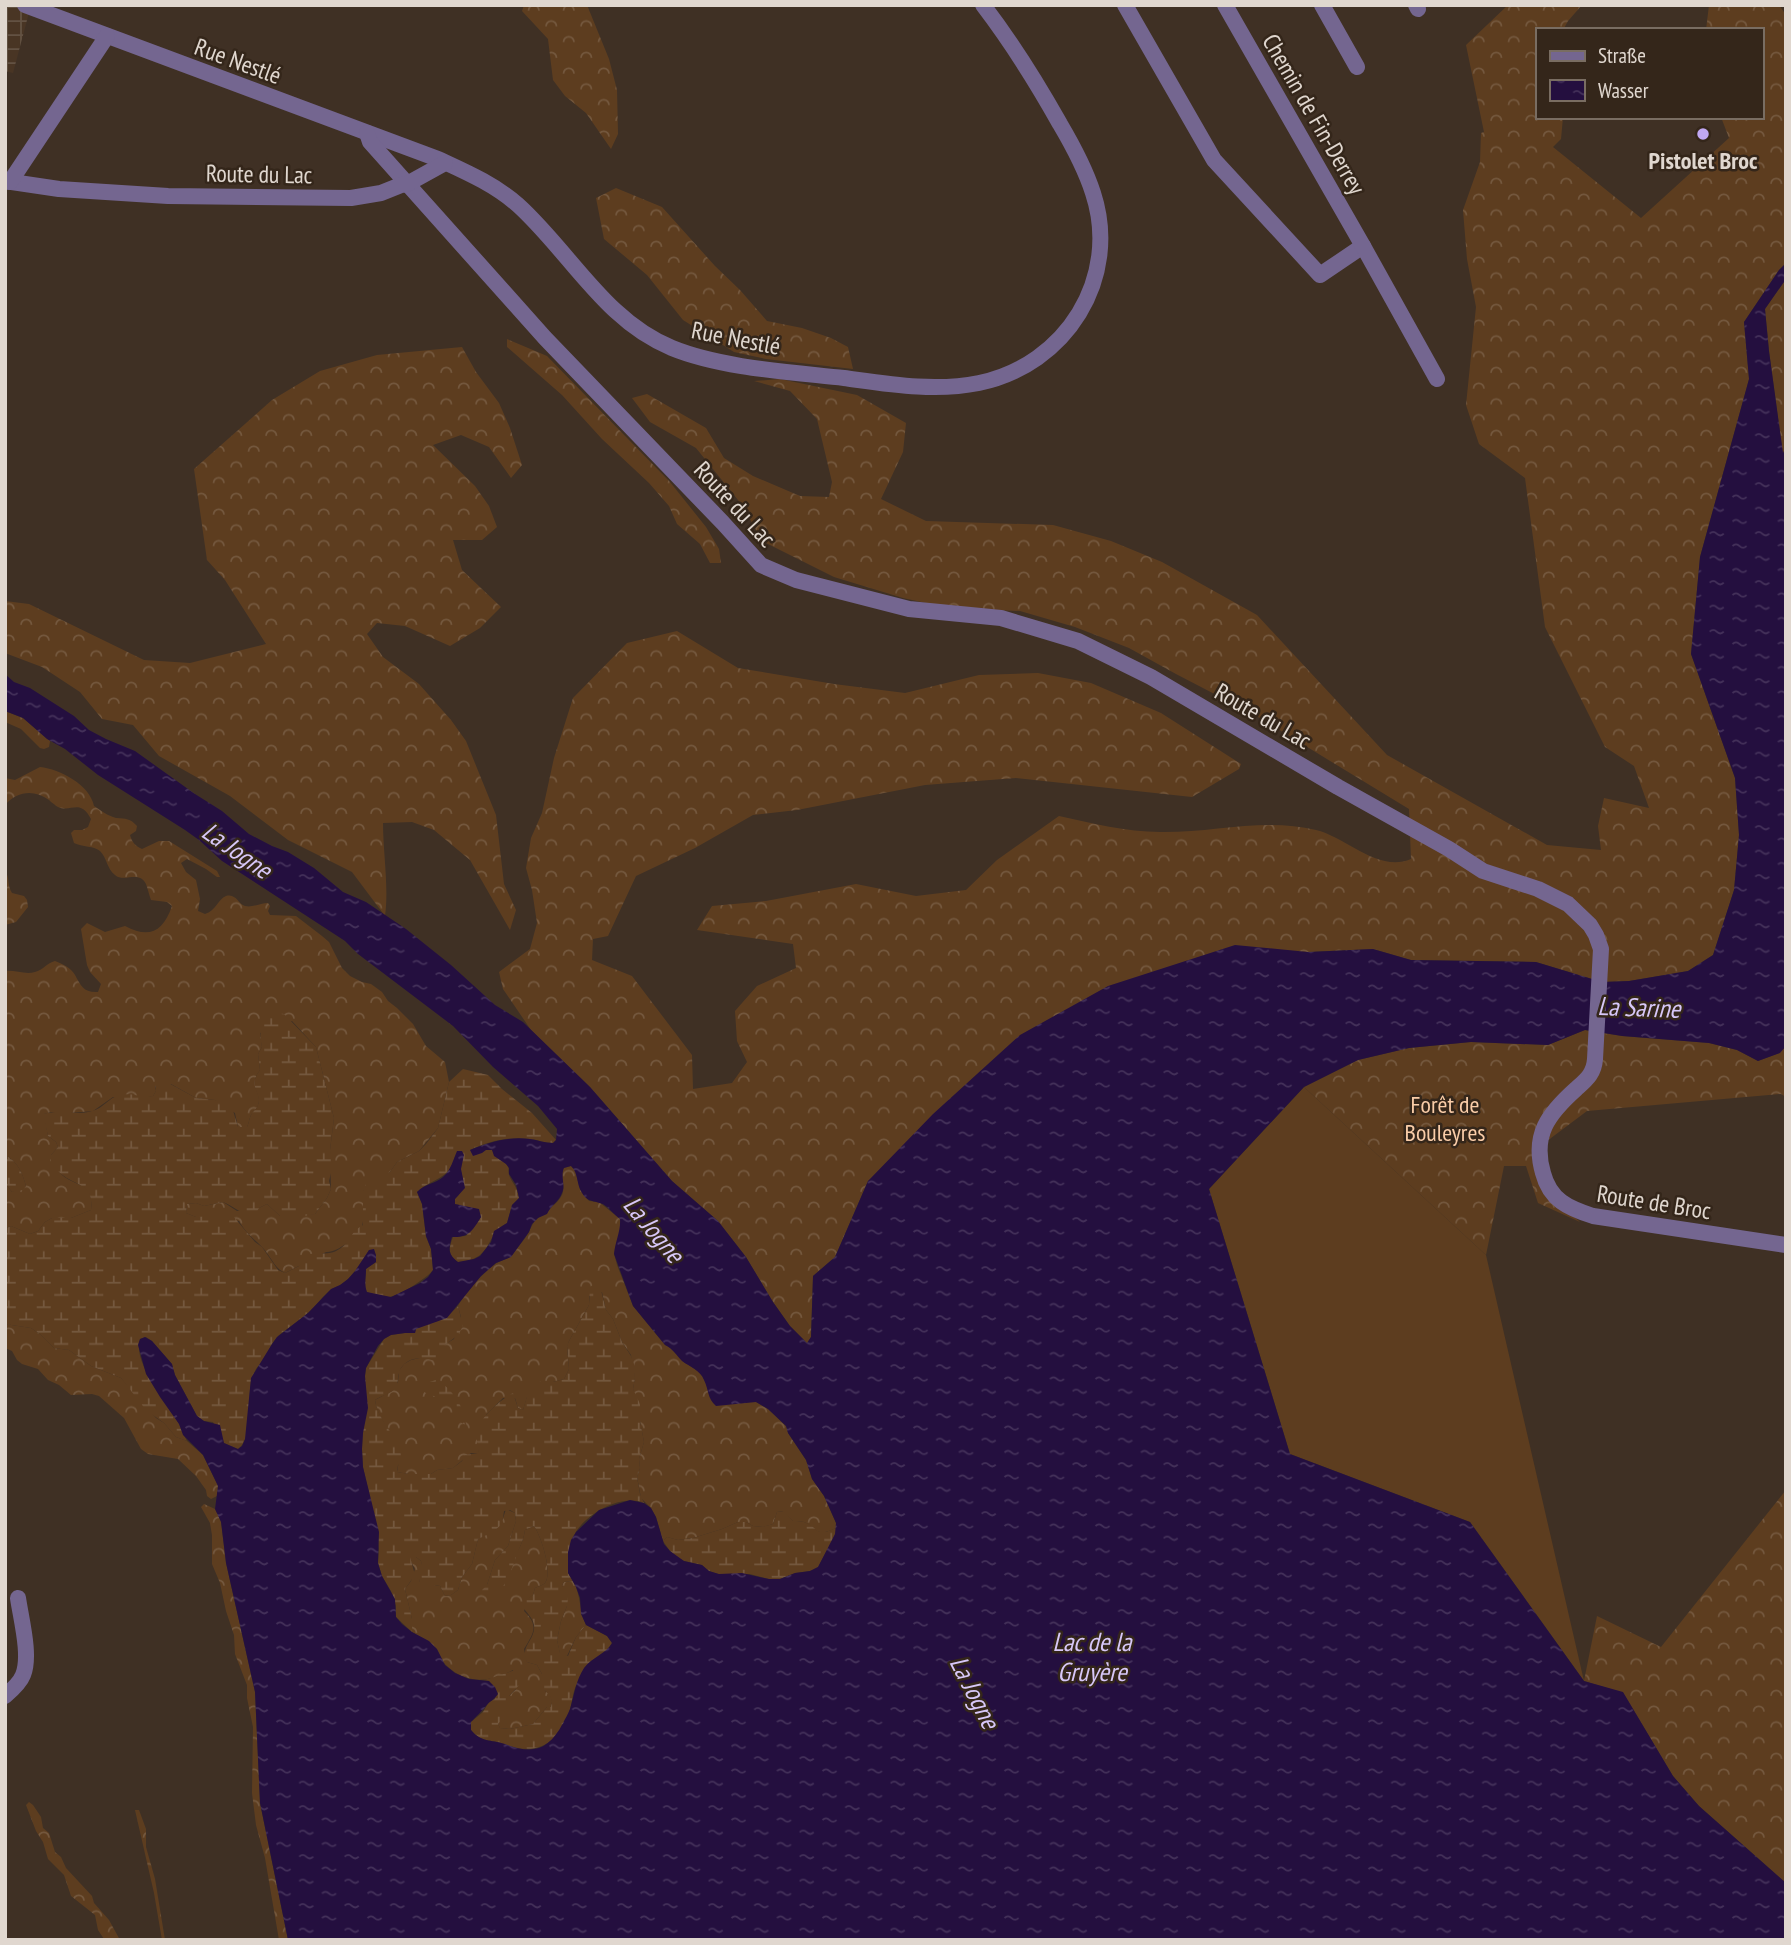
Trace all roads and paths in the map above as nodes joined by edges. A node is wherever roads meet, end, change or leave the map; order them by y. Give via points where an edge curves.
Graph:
1 (25, 5) edge
2 (983, 5) edge
3 (1125, 5) edge
4 (1225, 5) edge
5 (1322, 5) edge
6 (107, 36) junction
7 (1357, 67) dead end
8 (367, 133) junction
9 (445, 163) junction
10 (8, 182) edge
11 (407, 184) junction
12 (1363, 246) junction
13 (1437, 379) dead end
14 (1595, 1059) joint
15 (1786, 1245) edge
16 (18, 1598) dead end
17 (5, 1696) edge

1 - 6 street, Rue Nestlé
2 - 9 street, Rue Nestlé via 1039,86 1079,157 1094,194 1100,231 1092,289 1071,327 1035,359 997,378 916,387 718,362 674,349 620,315 516,204 489,183
3 - 12 street via 1214,160 1320,275
4 - 12 street, Chemin de Fin-Derrey
5 - 7 street
6 - 8 street, Rue Nestlé
6 - 10 street
8 - 9 street, Rue Nestlé
8 - 11 street
9 - 11 street
10 - 11 street, Route du Lac via 168,196 321,198 351,198
11 - 14 street, Route du Lac via 545,338 761,565 796,580 909,609 1001,618 1078,641 1151,677 1482,871 1568,904 1590,925 1599,942
12 - 13 street, Chemin de Fin-Derrey
14 - 15 street, Route de Broc via 1590,1076 1557,1107 1540,1135 1540,1165 1556,1198 1592,1216
16 - 17 street via 27,1660 23,1675

